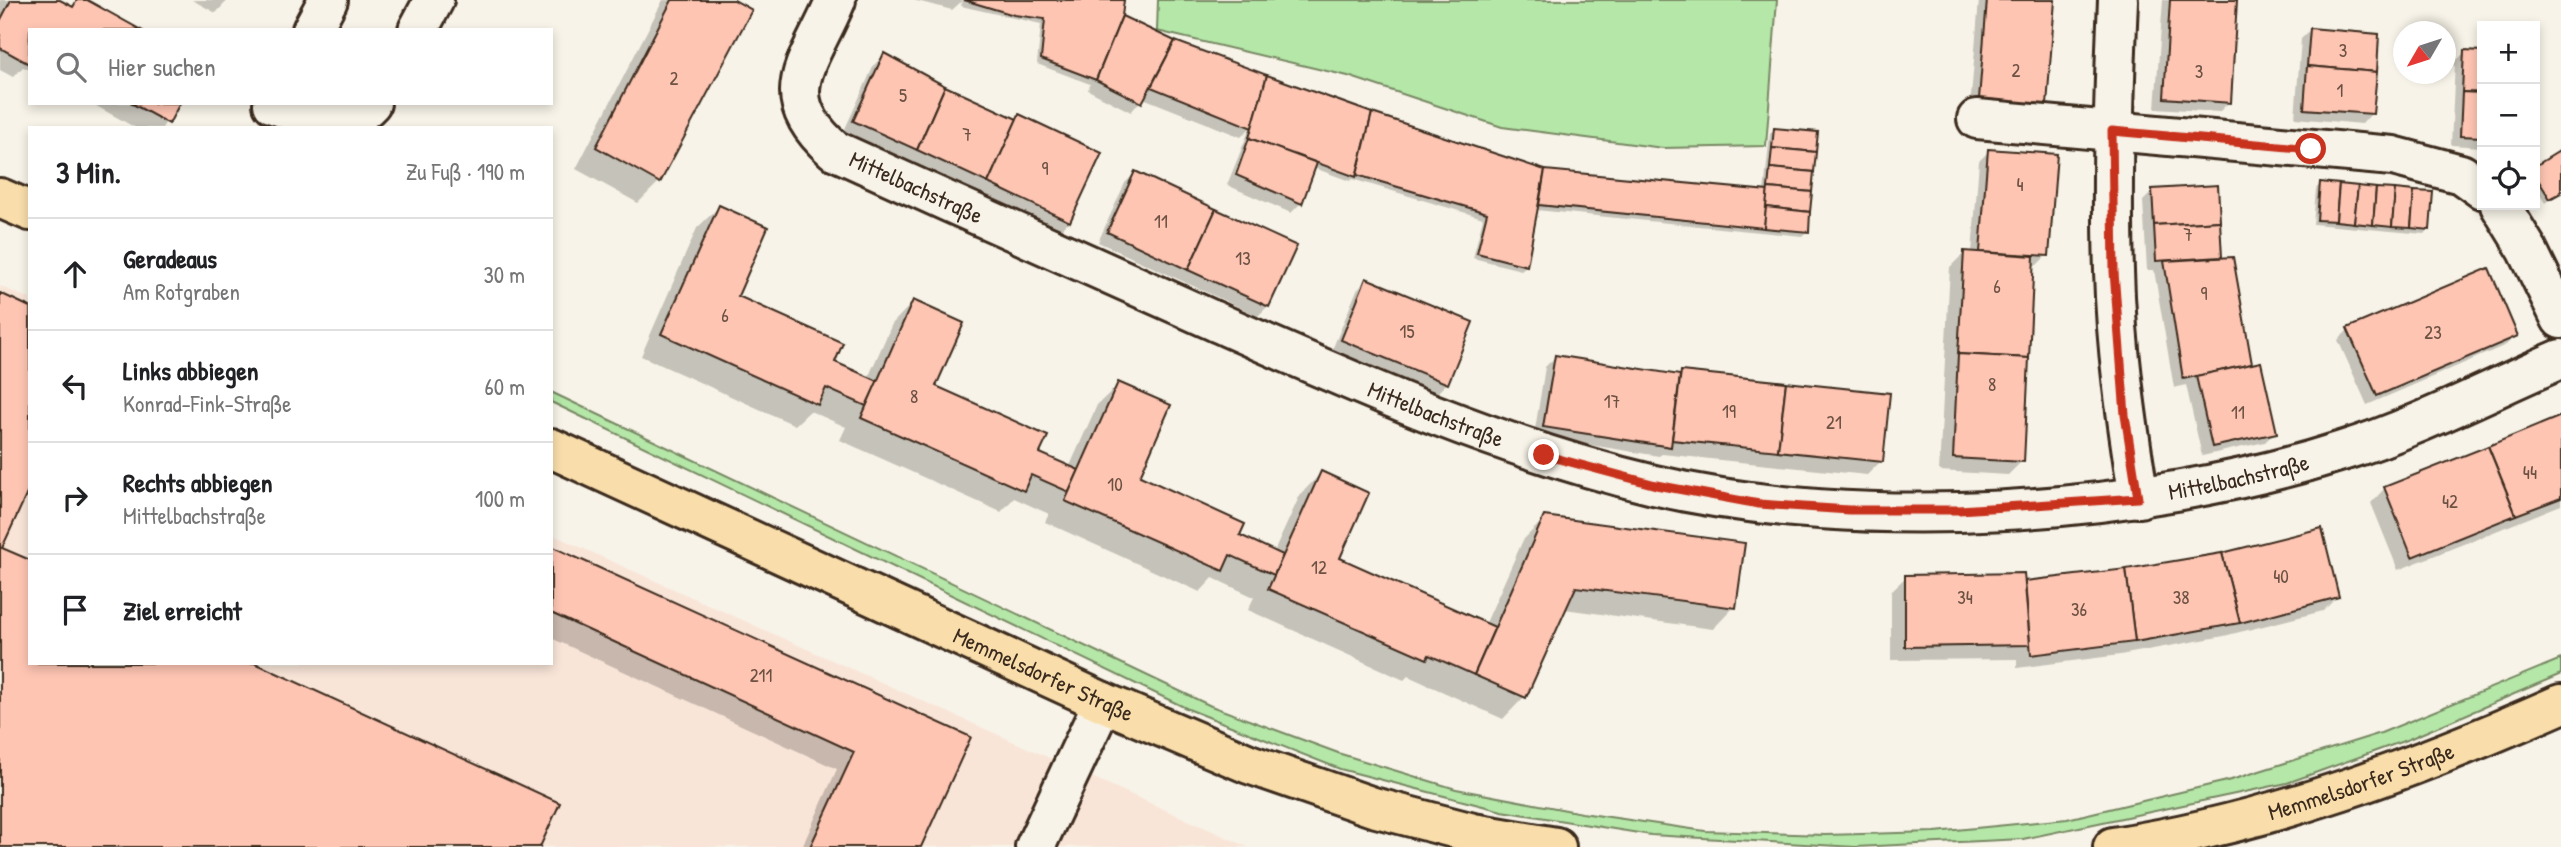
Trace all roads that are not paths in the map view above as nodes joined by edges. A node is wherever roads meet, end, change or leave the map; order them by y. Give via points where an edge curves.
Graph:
1 (328, 0) edge
2 (434, 0) edge
3 (836, 0) edge
4 (2118, 0) edge
5 (313, 28) edge
6 (419, 28) edge
7 (272, 105) edge
8 (276, 105) edge
9 (369, 105) edge
10 (1977, 119) dead end
11 (261, 126) edge
12 (2112, 131) junction
13 (2477, 185) edge
14 (0, 198) edge
15 (28, 210) edge
16 (2503, 210) edge
17 (2561, 319) edge
18 (2561, 359) edge
19 (553, 449) edge
20 (2138, 498) junction
21 (1103, 702) junction
22 (2561, 704) edge
23 (1035, 847) edge
24 (1556, 847) edge
25 (2113, 847) edge

1 - 5 street
2 - 6 street
3 - 20 street, Mittelbachstraße via 799,83 806,121 834,150 1345,380 1480,434 1656,485 1759,504 1959,510
4 - 12 street
7 - 11 street
8 - 9 street via 329,122 364,112
10 - 12 street
12 - 13 street via 2393,156 2461,174
12 - 20 street via 2114,272 2125,415
14 - 15 main road
16 - 17 street
18 - 20 street, Mittelbachstraße via 2344,451
19 - 21 main road, Memmelsdorfer Straße
21 - 23 street
21 - 24 main road, Memmelsdorfer Straße via 1249,764 1373,807
22 - 25 main road, Memmelsdorfer Straße via 2372,782 2262,816

